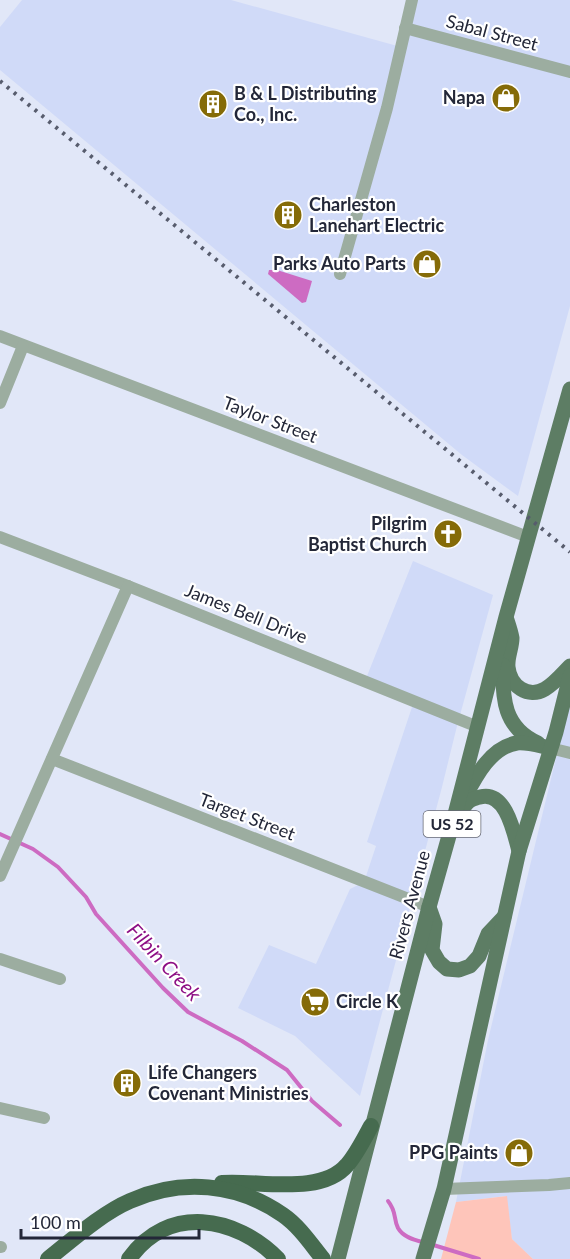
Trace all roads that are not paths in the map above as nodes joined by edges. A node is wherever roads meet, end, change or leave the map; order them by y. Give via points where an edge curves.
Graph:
1 (412, 0) edge
2 (405, 28) junction
3 (570, 72) edge
4 (340, 274) dead end
5 (0, 336) edge
6 (23, 345) junction
7 (569, 394) edge
8 (0, 403) edge
9 (0, 537) edge
10 (528, 537) junction
11 (128, 586) junction
12 (506, 617) junction
13 (498, 648) junction
14 (570, 666) edge
15 (570, 676) edge
16 (478, 727) junction
17 (550, 748) junction
18 (570, 753) edge
19 (52, 759) junction
20 (454, 818) junction
21 (519, 851) junction
22 (0, 876) edge
23 (429, 907) junction
24 (505, 916) junction
25 (0, 959) edge
26 (60, 978) dead end
27 (0, 1108) edge
28 (44, 1118) dead end
29 (371, 1126) junction
30 (570, 1183) edge
31 (197, 1186) junction
32 (444, 1189) junction
33 (48, 1259) edge
34 (129, 1259) edge
35 (279, 1259) edge
36 (323, 1259) edge
37 (338, 1259) edge
38 (423, 1259) edge

1 - 2 street
2 - 3 street, Sabal Street
2 - 4 street via 387,108
5 - 6 street, Taylor Street
6 - 8 street
6 - 10 street, Taylor Street
7 - 10 main road, Rivers Avenue / US 52
9 - 11 street, James Bell Drive
10 - 12 main road, Rivers Avenue / US 52
11 - 16 street, James Bell Drive
11 - 19 street
12 - 13 main road, Rivers Avenue / US 52
12 - 14 main road via 512,640 510,677 517,687 533,693 544,689
13 - 16 main road, Rivers Avenue / US 52
13 - 17 main road via 503,662 503,700 510,719 529,739
15 - 17 main road
16 - 20 main road, Rivers Avenue / US 52
17 - 18 street
17 - 20 main road via 516,743 491,757
17 - 21 main road
19 - 22 street
19 - 23 street, Target Street
20 - 21 main road via 472,799 484,795 495,798 508,816
20 - 23 main road, Rivers Avenue / US 52
21 - 24 main road
23 - 24 main road via 435,924 432,950 439,962 453,970 470,966 488,934
23 - 29 main road, Rivers Avenue / US 52
24 - 32 main road
25 - 26 street
27 - 28 street
29 - 31 highway via 348,1165 332,1178 299,1184 239,1182
29 - 37 main road, Rivers Avenue / US 52
30 - 32 street
31 - 33 highway via 129,1201
31 - 36 highway via 246,1195 284,1215
32 - 38 main road
34 - 35 highway via 141,1244 167,1228 200,1221 253,1238

